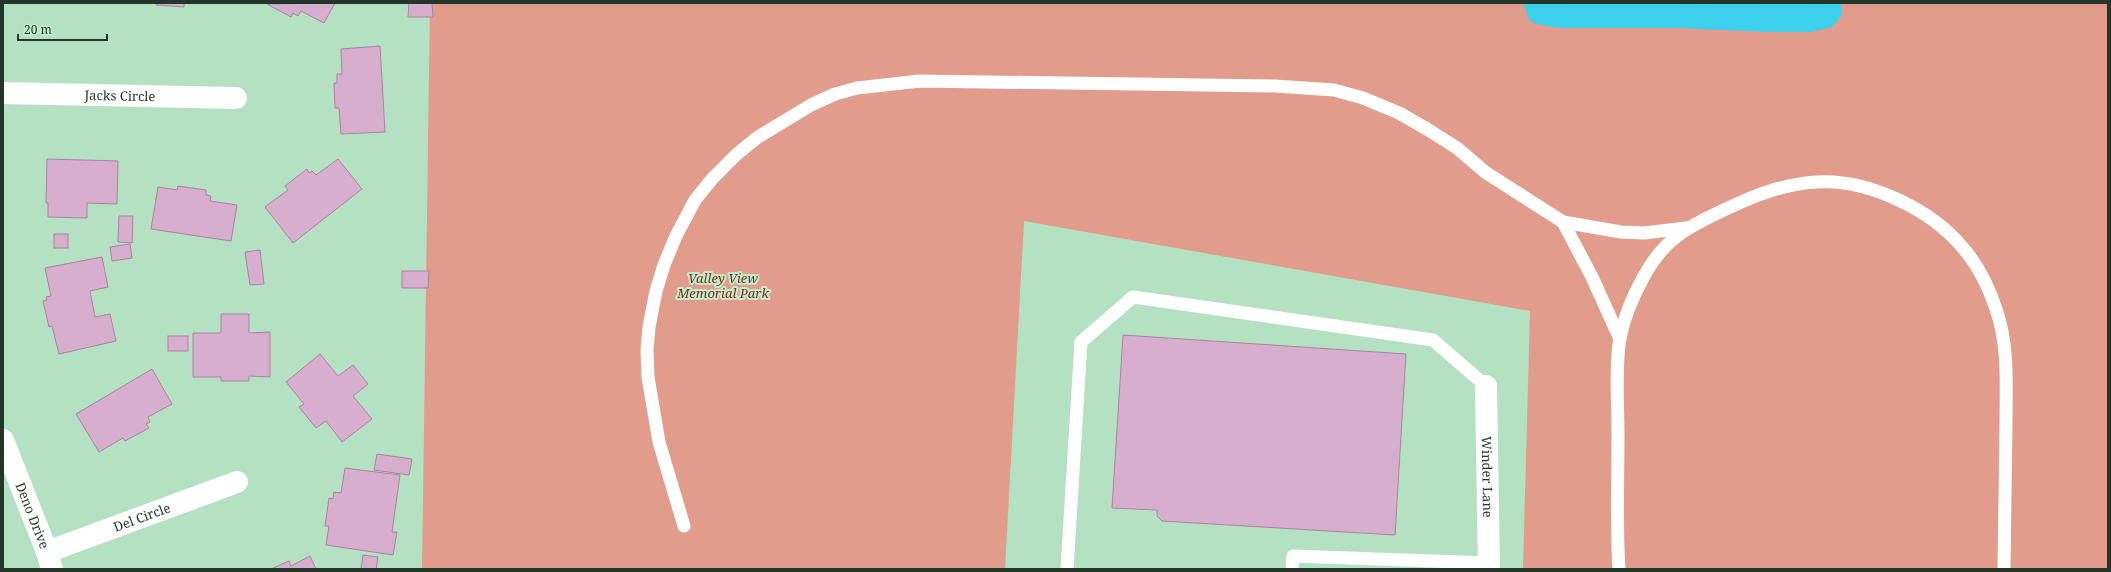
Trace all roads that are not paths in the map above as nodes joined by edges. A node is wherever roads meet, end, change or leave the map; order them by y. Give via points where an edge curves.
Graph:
1 (3, 93) edge
2 (236, 98) dead end
3 (1563, 222) junction
4 (1686, 228) junction
5 (1620, 339) junction
6 (1486, 386) joint
7 (3, 440) edge
8 (237, 482) dead end
9 (684, 526) dead end
10 (49, 560) edge
11 (1489, 566) edge
12 (1067, 569) edge
13 (1292, 569) edge
14 (1619, 569) edge
15 (2004, 569) edge

1 - 2 street, Jacks Circle
3 - 4 lane via 1621,232 1644,233
3 - 5 lane
3 - 9 lane via 1485,172 1457,148 1399,113 1363,98 1334,90 1275,86 920,82 857,88 835,94 811,105 758,137 737,154 695,200 664,265 649,327 648,377 659,442
4 - 5 lane via 1672,238 1644,275
4 - 15 lane via 1769,190 1819,182 1870,189 1902,202 1927,216 1964,248 1989,290 1998,312 2006,354
5 - 14 lane
6 - 11 street, Winder Lane
6 - 12 lane via 1434,340 1133,297 1081,342
7 - 10 street, Deno Drive
8 - 10 street, Del Circle
11 - 13 lane via 1293,556

